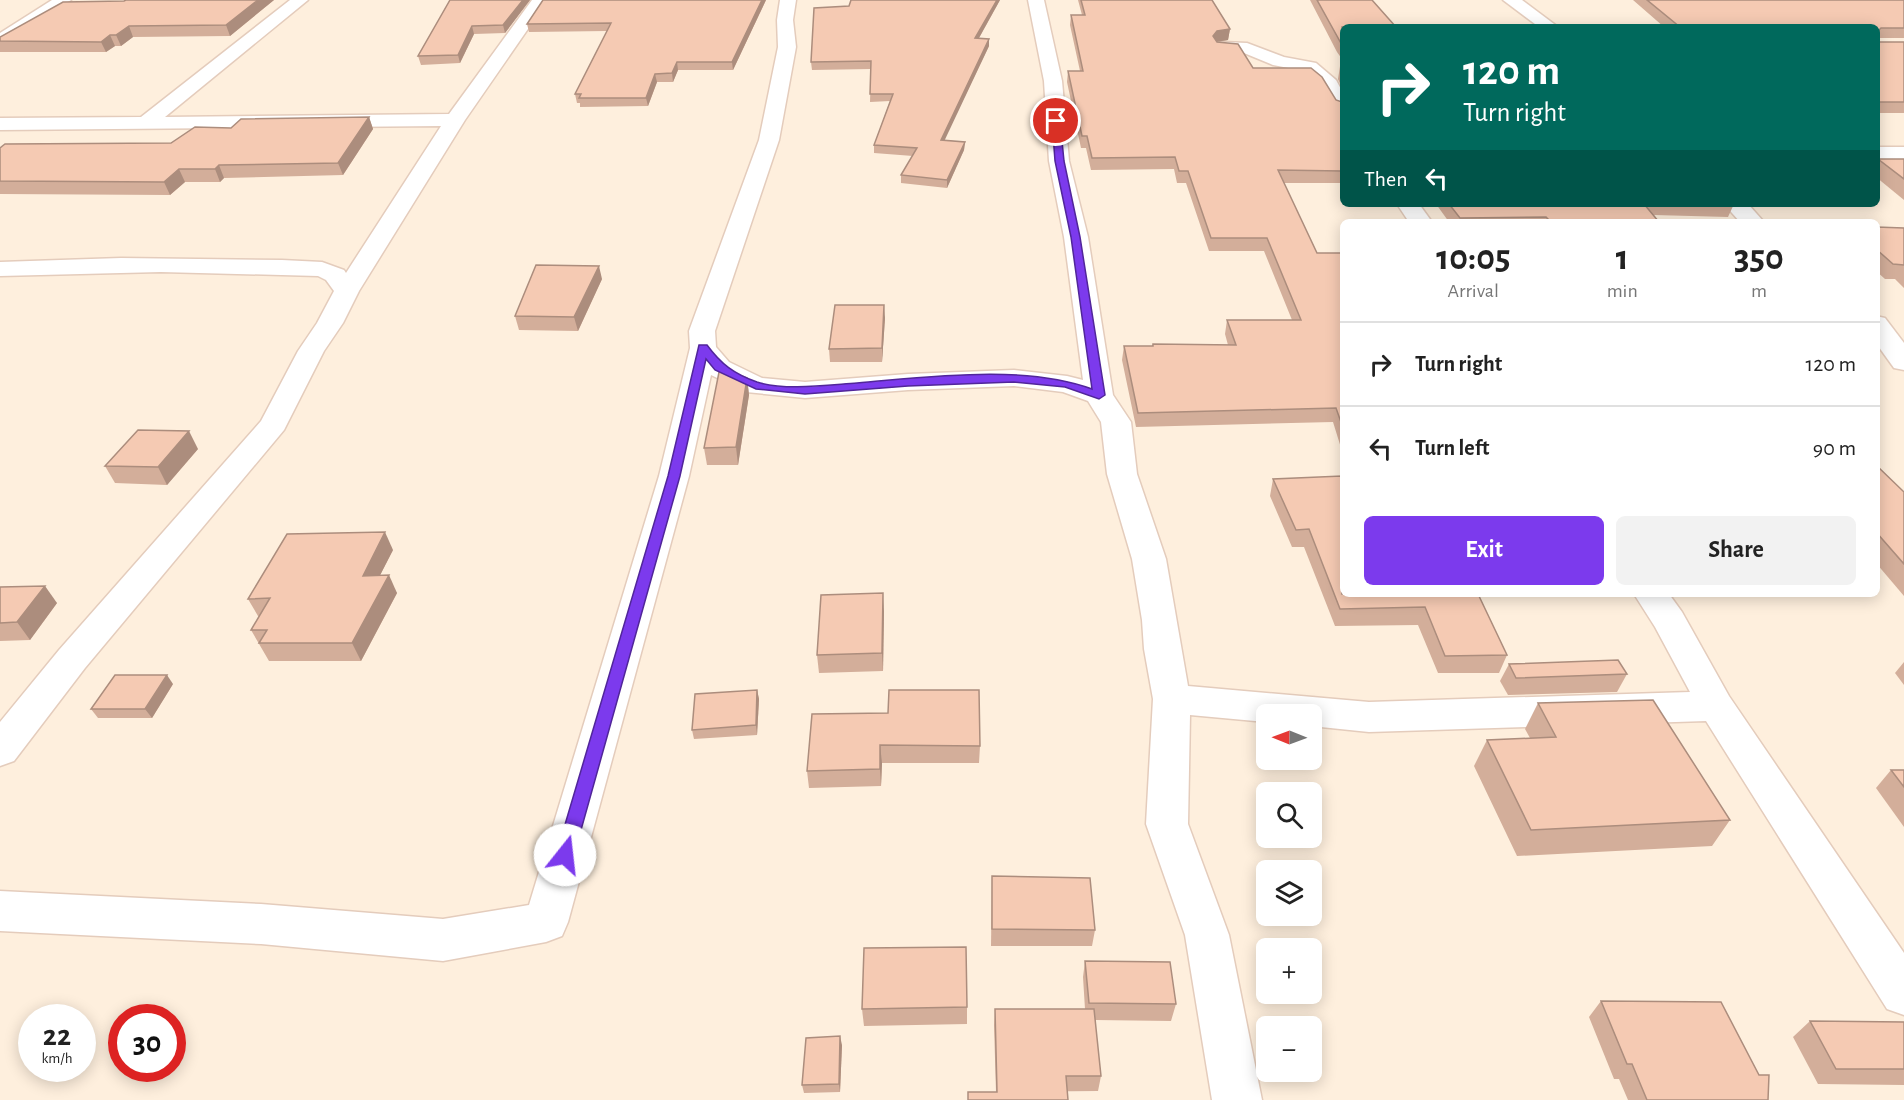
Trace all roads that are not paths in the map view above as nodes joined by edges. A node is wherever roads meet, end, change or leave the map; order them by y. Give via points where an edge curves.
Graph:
1 (63, 0) edge
2 (300, 0) edge
3 (540, 0) edge
4 (788, 0) edge
5 (1036, 0) edge
6 (1512, 0) edge
7 (1546, 24) edge
8 (0, 40) edge
9 (1223, 47) edge
10 (1340, 103) edge
11 (455, 120) junction
12 (145, 123) junction
13 (0, 124) edge
14 (1880, 153) edge
15 (1904, 153) edge
16 (1738, 207) edge
17 (1750, 219) edge
18 (0, 269) edge
19 (347, 291) junction
20 (1883, 318) edge
21 (703, 348) junction
22 (1904, 365) edge
23 (1880, 368) edge
24 (1099, 395) junction
25 (1653, 597) edge
26 (1172, 699) junction
27 (1716, 706) junction
28 (0, 750) edge
29 (0, 911) edge
30 (1904, 993) edge
31 (1237, 1100) edge

1 - 8 street
2 - 12 street
3 - 11 street
4 - 21 street via 787,47 769,140 702,331
5 - 24 street via 1053,81 1059,161 1076,237
6 - 7 street
9 - 10 street via 1247,48 1279,61 1310,67 1329,84
11 - 12 street
11 - 19 street
12 - 13 street
14 - 15 street
16 - 17 street
18 - 19 street via 196,264 322,269 335,275
19 - 28 street via 274,424 72,658
20 - 22 street
21 - 24 street via 719,368 756,386 805,390 1014,378 1067,384
21 - 29 street via 674,476 546,922 443,940 261,924
22 - 23 street
24 - 26 street via 1116,422 1122,474 1149,559
25 - 27 street
26 - 27 street via 1369,717
26 - 31 street via 1167,824 1207,935
27 - 30 street

